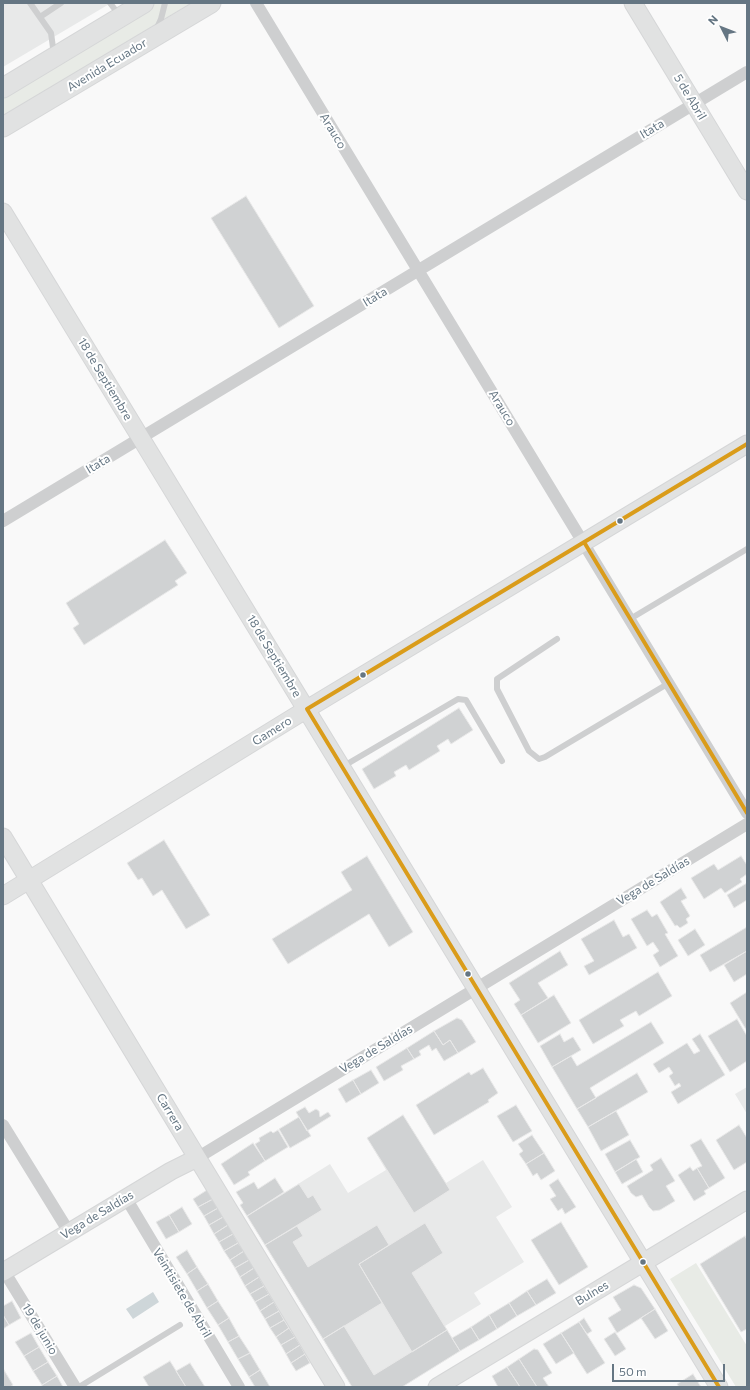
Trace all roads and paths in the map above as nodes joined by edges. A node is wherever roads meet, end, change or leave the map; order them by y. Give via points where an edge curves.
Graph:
1 (30, 3) edge
2 (61, 3) edge
3 (144, 3) edge
4 (165, 3) edge
5 (211, 3) edge
6 (256, 3) edge
7 (633, 3) edge
8 (115, 10) edge
9 (40, 17) junction
10 (148, 41) junction
11 (54, 57) junction
12 (747, 72) edge
13 (3, 88) edge
14 (694, 104) junction
15 (3, 127) edge
16 (747, 190) edge
17 (3, 212) edge
18 (418, 270) junction
19 (141, 438) junction
20 (747, 444) edge
21 (3, 521) edge
22 (584, 542) junction
23 (747, 548) edge
24 (630, 619) junction
25 (557, 639) dead end
26 (669, 683) junction
27 (307, 709) junction
28 (502, 761) dead end
29 (342, 767) junction
30 (747, 813) edge
31 (747, 824) edge
32 (3, 837) edge
33 (29, 880) junction
34 (3, 896) edge
35 (477, 988) junction
36 (3, 1125) edge
37 (198, 1158) junction
38 (126, 1198) junction
39 (747, 1200) edge
40 (69, 1232) junction
41 (643, 1262) junction
42 (4, 1272) edge
43 (180, 1325) dead end
44 (75, 1387) edge
45 (79, 1387) edge
46 (239, 1387) edge
47 (336, 1387) edge
48 (437, 1387) edge
49 (719, 1387) edge

1 - 9 lane
2 - 9 lane
3 - 8 main road
4 - 10 lane via 161,20
5 - 10 main road, Avenida Ecuador
6 - 18 street, Arauco
7 - 14 street, 5 de Abril
8 - 11 main road
9 - 11 lane via 50,33
10 - 15 main road, Avenida Ecuador
11 - 13 main road
12 - 14 street, Itata
14 - 16 street, 5 de Abril
14 - 18 street, Itata
17 - 19 street, 18 de Septiembre
18 - 19 street, Itata
18 - 22 street, Arauco
19 - 21 street, Itata
19 - 27 street, 18 de Septiembre
20 - 22 street, Gamero
22 - 24 street, Arauco
22 - 27 street, Gamero
23 - 24 lane
24 - 26 street, Arauco
25 - 26 lane via 497,679 497,689 525,744 539,759
26 - 30 street, Arauco
27 - 29 street, 18 de Septiembre
27 - 33 street, Gamero
28 - 29 lane via 466,700 458,699
29 - 35 street, 18 de Septiembre
31 - 35 street, Vega de Saldías
32 - 33 street, Carrera
33 - 34 street, Gamero
33 - 37 street, Carrera
35 - 37 street, Vega de Saldías
35 - 41 street, 18 de Septiembre
36 - 40 street
37 - 38 street, Vega de Saldías via 179,1166
37 - 47 street, Carrera
38 - 40 street, Vega de Saldías
38 - 46 street, Veintisiete de Abril
39 - 41 street, Bulnes
40 - 42 street, Vega de Saldías
41 - 48 street, Bulnes
41 - 49 street, 18 de Septiembre
42 - 44 street, 19 de junio
43 - 45 lane

